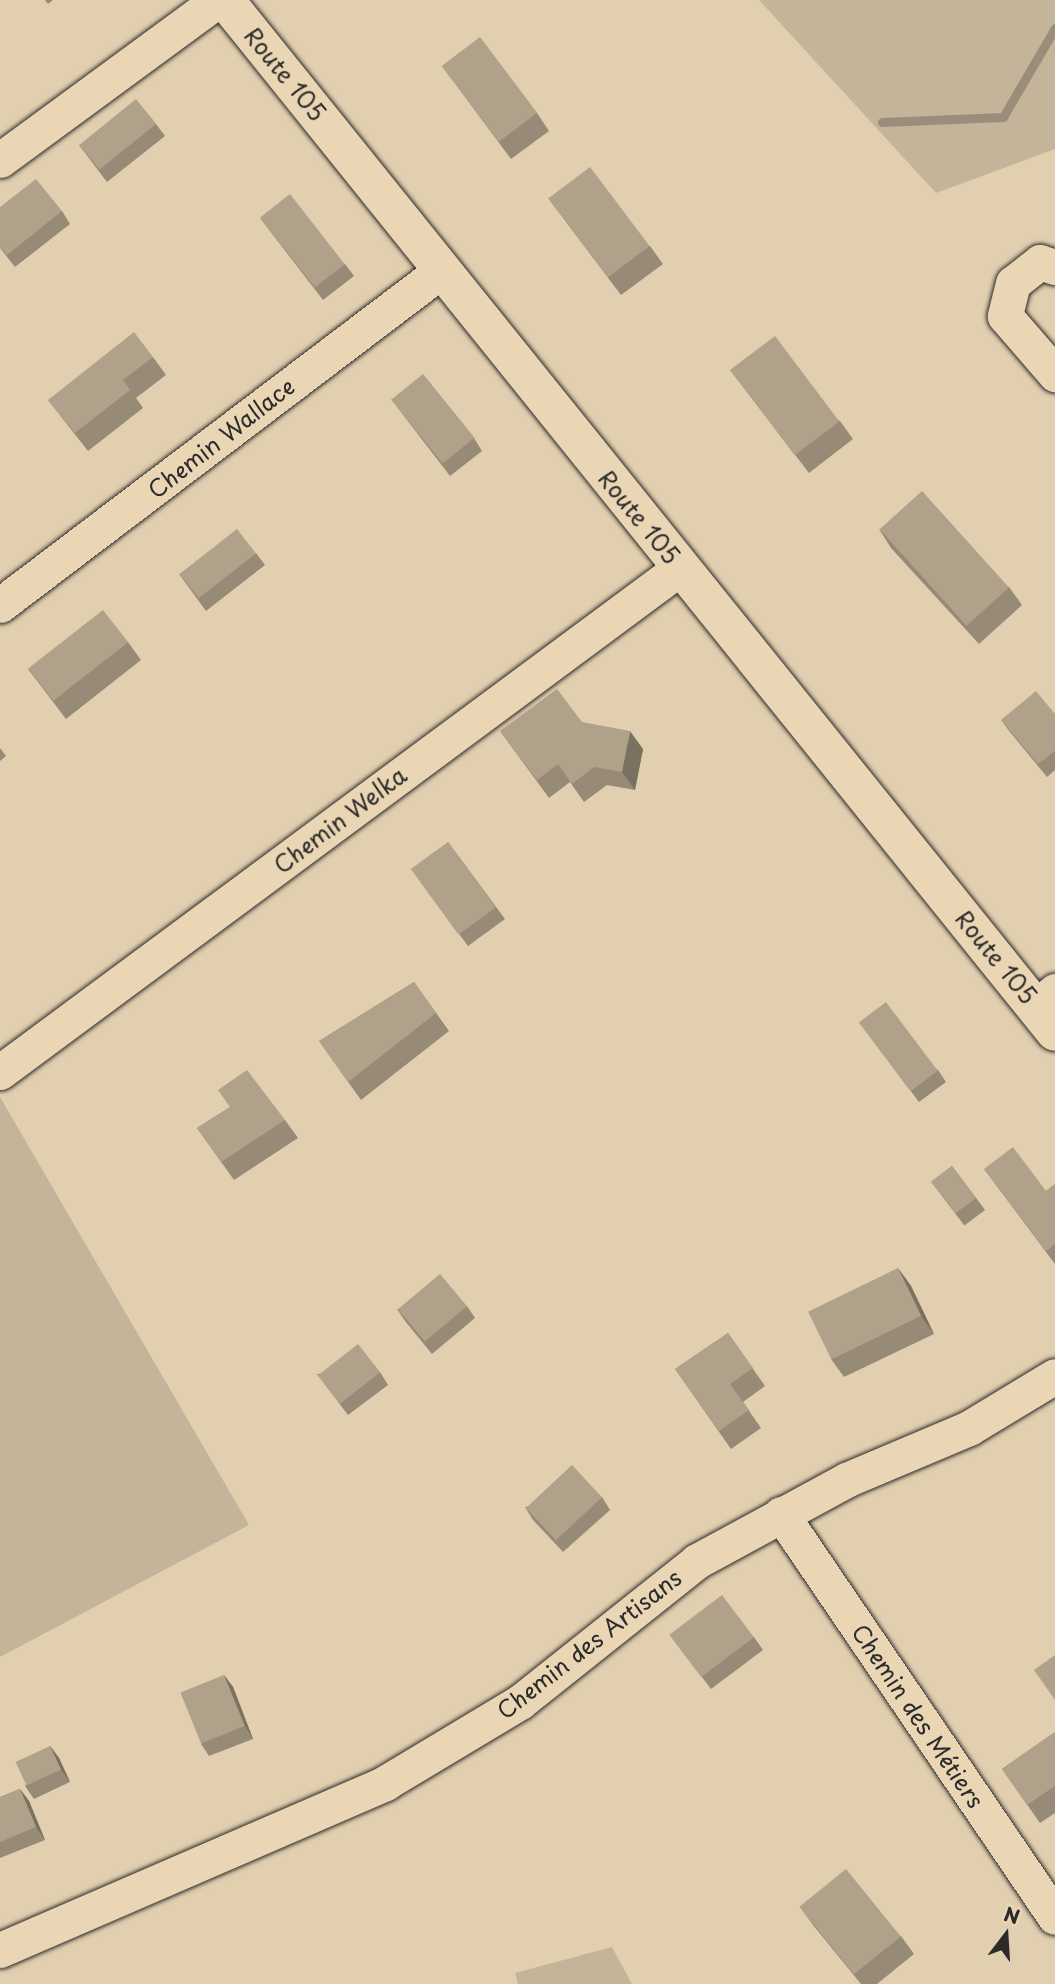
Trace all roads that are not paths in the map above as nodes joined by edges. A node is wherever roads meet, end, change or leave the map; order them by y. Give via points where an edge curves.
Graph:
1 (218, 0) edge
2 (225, 0) edge
3 (0, 160) edge
4 (1055, 267) edge
5 (442, 270) junction
6 (1055, 374) edge
7 (680, 568) junction
8 (0, 605) edge
9 (1049, 1010) edge
10 (0, 1072) edge
11 (1055, 1376) edge
12 (781, 1514) junction
13 (1055, 1917) edge
14 (0, 1950) edge

1 - 3 street
2 - 5 main road, Route 105
4 - 6 street via 1040,261 1013,283 1005,316
5 - 7 main road, Route 105
5 - 8 street, Chemin Wallace
7 - 9 main road, Route 105
7 - 10 street, Chemin Welka
11 - 12 street, Chemin des Artisans via 969,1428 846,1480
12 - 13 street, Chemin des Métiers
12 - 14 street, Chemin des Artisans via 671,1577 520,1702 427,1759 315,1816

